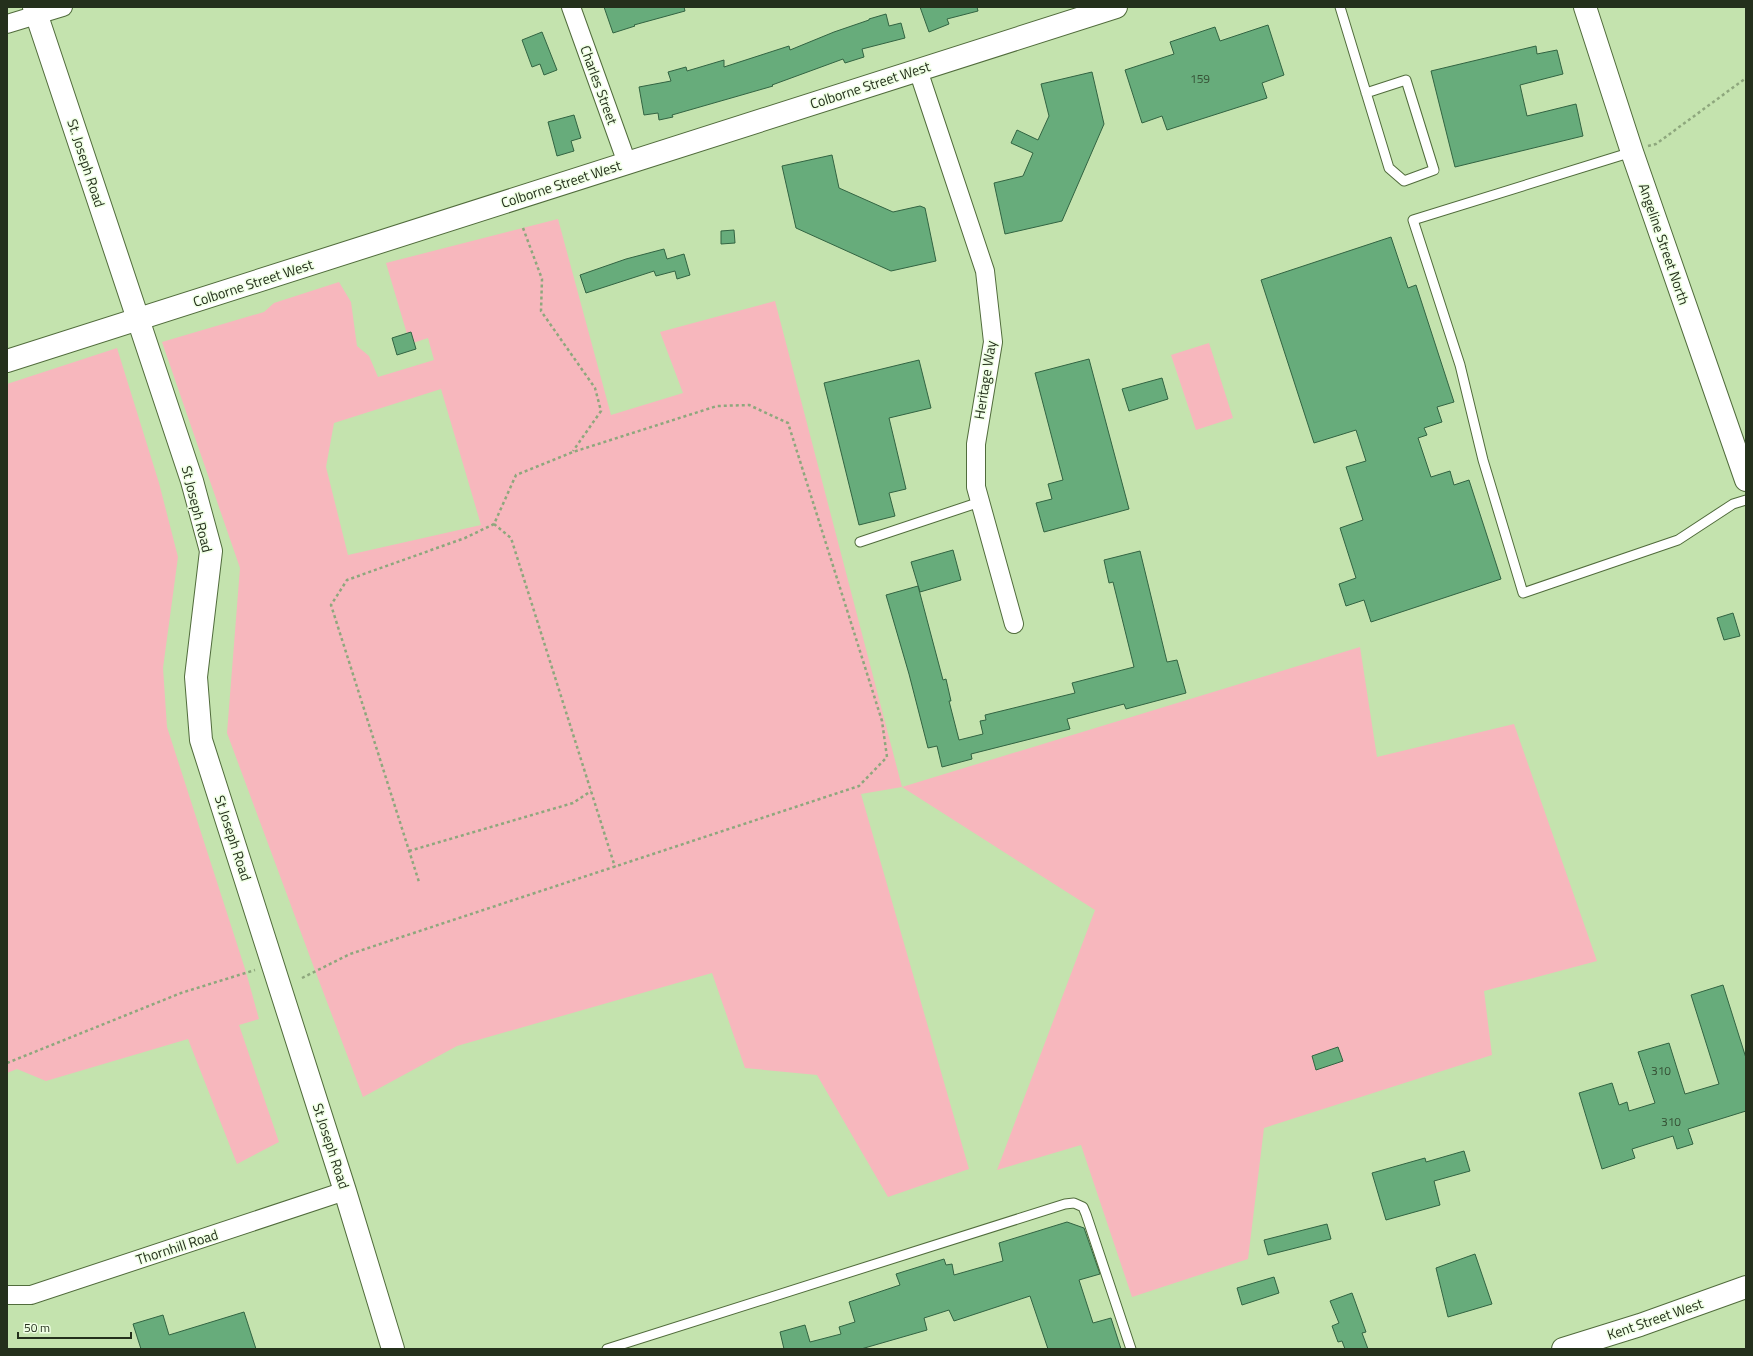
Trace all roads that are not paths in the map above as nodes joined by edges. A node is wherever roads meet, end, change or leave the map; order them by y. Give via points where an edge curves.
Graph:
1 (63, 7) edge
2 (571, 7) edge
3 (1116, 7) edge
4 (1340, 7) edge
5 (1585, 7) edge
6 (35, 11) edge
7 (7, 24) edge
8 (918, 70) junction
9 (1366, 93) junction
10 (1632, 152) junction
11 (627, 163) junction
12 (137, 319) junction
13 (7, 361) edge
14 (1744, 466) edge
15 (1746, 500) edge
16 (980, 502) junction
17 (860, 542) dead end
18 (1014, 624) dead end
19 (345, 1191) junction
20 (1746, 1287) edge
21 (7, 1295) edge
22 (393, 1349) edge
23 (607, 1349) edge
24 (1131, 1349) edge
25 (1563, 1349) edge

1 - 6 street
2 - 11 street, Charles Street
3 - 8 street, Colborne Street West
4 - 9 lane
5 - 10 street, Angeline Street North
6 - 7 street
6 - 12 street, St. Joseph Road
8 - 11 street, Colborne Street West
8 - 16 street, Heritage Way via 985,271 993,342 976,444 976,487
9 - 9 lane via 1390,168 1404,181 1434,170 1406,80
10 - 14 street, Angeline Street North
10 - 15 lane via 1413,220 1460,366 1483,460 1523,593 1678,540 1733,504
11 - 12 street, Colborne Street West
12 - 13 street, Colborne Street West
12 - 19 street, St Joseph Road via 192,481 211,551 196,677 202,740
16 - 17 lane
16 - 18 street, Heritage Way
19 - 21 street, Thornhill Road via 31,1295
19 - 22 street, St Joseph Road
20 - 25 street, Kent Street West
23 - 24 lane via 1074,1203 1083,1206

